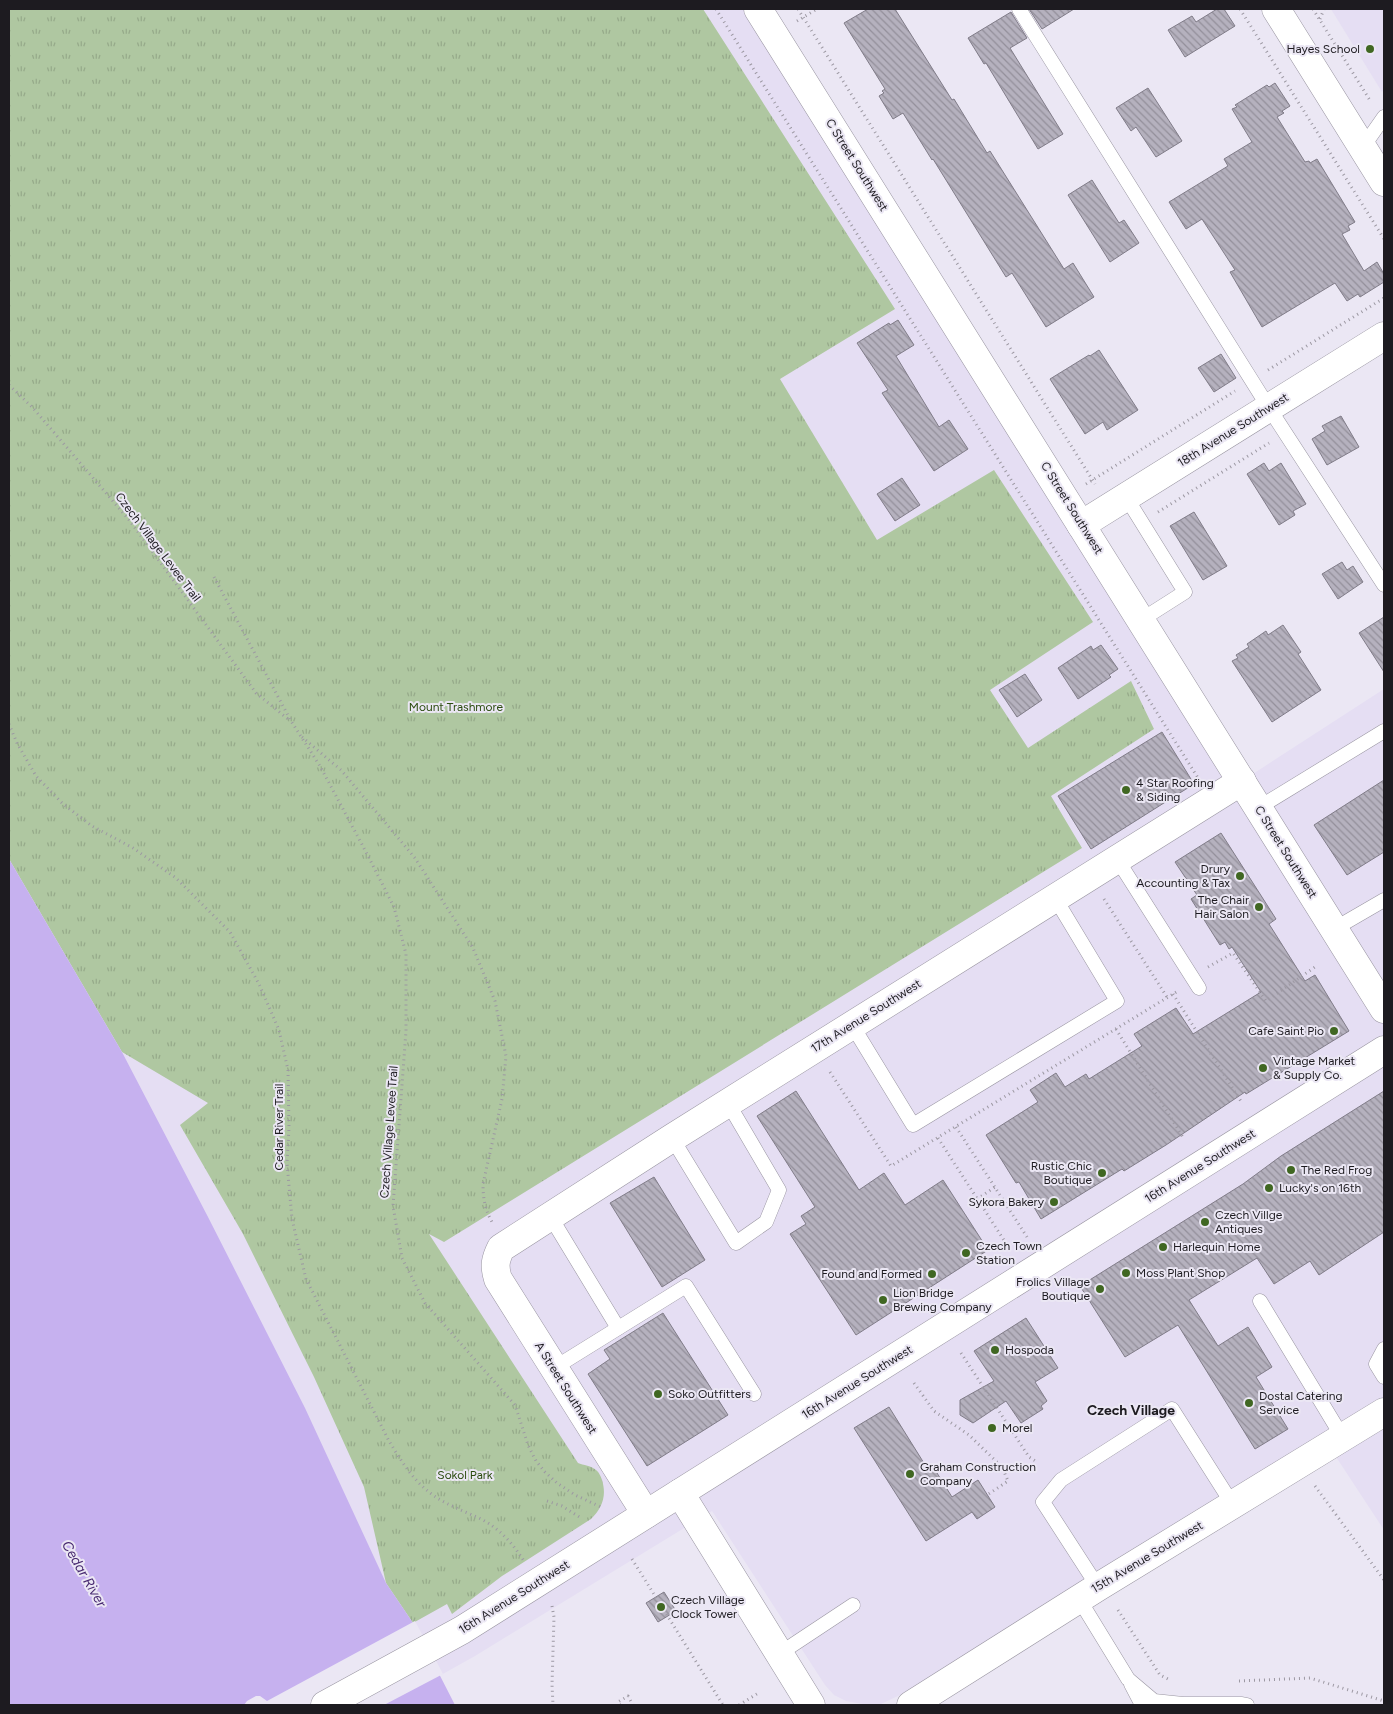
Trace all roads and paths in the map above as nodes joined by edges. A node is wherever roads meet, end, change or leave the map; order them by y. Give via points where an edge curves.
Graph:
1 (716, 9) edge
2 (758, 9) edge
3 (798, 9) edge
4 (817, 9) edge
5 (1019, 9) edge
6 (1240, 9) edge
7 (1276, 9) edge
8 (1313, 9) edge
9 (1324, 9) edge
10 (803, 17) junction
11 (1320, 19) junction
12 (795, 22) dead end
13 (1383, 118) edge
14 (1363, 147) junction
15 (1384, 182) edge
16 (1384, 239) edge
17 (1384, 336) edge
18 (9, 385) edge
19 (1269, 408) junction
20 (1098, 489) dead end
21 (1126, 497) junction
22 (1082, 524) junction
23 (214, 577) dead end
24 (1384, 585) edge
25 (1141, 620) junction
26 (291, 721) junction
27 (9, 724) edge
28 (1384, 730) edge
29 (300, 735) junction
30 (1242, 781) junction
31 (1201, 783) dead end
32 (1258, 808) junction
33 (1117, 859) junction
34 (1100, 893) dead end
35 (1055, 898) junction
36 (1384, 900) edge
37 (1334, 930) junction
38 (1315, 967) dead end
39 (1195, 983) joint
40 (1173, 994) dead end
41 (1167, 998) dead end
42 (1384, 1009) edge
43 (852, 1025) junction
44 (1116, 1029) dead end
45 (1384, 1050) edge
46 (728, 1103) junction
47 (1242, 1103) dead end
48 (956, 1127) dead end
49 (672, 1138) junction
50 (938, 1138) dead end
51 (1184, 1139) dead end
52 (995, 1187) junction
53 (977, 1199) junction
54 (550, 1216) junction
55 (495, 1227) dead end
56 (1027, 1237) dead end
57 (1008, 1248) dead end
58 (496, 1258) joint
59 (1260, 1301) dead end
60 (618, 1328) junction
61 (1384, 1348) edge
62 (961, 1353) dead end
63 (554, 1368) junction
64 (1384, 1377) edge
65 (914, 1383) dead end
66 (754, 1394) dead end
67 (1384, 1412) edge
68 (1343, 1438) junction
69 (1037, 1462) dead end
70 (1299, 1464) junction
71 (680, 1493) junction
72 (987, 1495) dead end
73 (547, 1501) dead end
74 (1233, 1505) junction
75 (600, 1507) dead end
76 (646, 1514) junction
77 (581, 1518) dead end
78 (521, 1558) dead end
79 (632, 1558) dead end
80 (1384, 1580) edge
81 (1089, 1593) junction
82 (853, 1604) dead end
83 (552, 1606) dead end
84 (1118, 1610) dead end
85 (779, 1654) junction
86 (1128, 1679) junction
87 (1174, 1682) dead end
88 (1235, 1682) dead end
89 (760, 1692) dead end
90 (1384, 1701) edge
91 (325, 1705) edge
92 (553, 1705) edge
93 (620, 1705) edge
94 (633, 1705) edge
95 (723, 1705) edge
96 (739, 1705) edge
97 (811, 1705) edge
98 (911, 1705) edge
99 (1142, 1705) edge
100 (1247, 1705) edge

1 - 31 path
2 - 22 street, C Street Southwest
3 - 10 path
4 - 10 path
5 - 19 lane
6 - 16 path
7 - 14 street
8 - 11 path
9 - 11 path
10 - 12 path
10 - 20 path
11 - 13 path
13 - 14 lane
14 - 15 street
17 - 19 street, 18th Avenue Southwest
18 - 26 path, Czech Village Levee Trail via 33,408 130,521 256,693
19 - 21 street, 18th Avenue Southwest
19 - 24 lane
21 - 22 street, 18th Avenue Southwest
21 - 25 lane via 1185,592
22 - 25 street, C Street Southwest
23 - 26 path, Czech Village Levee Trail
25 - 30 street, C Street Southwest
26 - 29 path, Czech Village Levee Trail
27 - 78 path, Cedar River Trail via 36,776 63,804 92,826 133,848 176,878 230,932 259,984 279,1030 288,1070 290,1128 286,1163 292,1219 306,1278 400,1460 429,1492 497,1530 509,1540
28 - 32 lane
29 - 55 path, Czech Village Levee Trail via 342,770 415,858 473,948 495,1001 506,1056 502,1099 483,1184 483,1196
29 - 75 path, Czech Village Levee Trail via 320,766 394,907 406,954 406,1031 392,1206 402,1258 426,1303 515,1405 536,1461 558,1483
30 - 32 street, C Street Southwest
30 - 33 street, 17th Avenue Southwest
32 - 37 street, C Street Southwest
33 - 35 street, 17th Avenue Southwest
33 - 39 lane
34 - 41 path
35 - 43 street, 17th Avenue Southwest
35 - 43 lane via 1117,1001 913,1125
36 - 37 lane
37 - 42 street, C Street Southwest
38 - 39 path via 1266,1001 1233,953
40 - 47 path
43 - 46 street, 17th Avenue Southwest
44 - 51 path
45 - 71 street, 16th Avenue Southwest
46 - 49 street, 17th Avenue Southwest
46 - 49 lane via 779,1190 766,1222 736,1243
48 - 52 path
49 - 54 street, 17th Avenue Southwest
50 - 53 path
52 - 53 path
52 - 56 path
53 - 57 path
54 - 58 street, 17th Avenue Southwest via 512,1240
54 - 60 lane
58 - 63 street, A Street Southwest via 494,1268 498,1279
59 - 68 lane
60 - 63 lane
60 - 66 lane via 686,1286
61 - 64 lane via 1376,1364
62 - 69 path via 1029,1457
63 - 76 street, A Street Southwest
65 - 72 path via 934,1411 969,1434 1002,1467 1008,1481
67 - 68 street, 15th Avenue Southwest
68 - 70 street, 15th Avenue Southwest
70 - 74 street, 15th Avenue Southwest
70 - 80 path
71 - 76 street, 16th Avenue Southwest
71 - 85 street
73 - 77 path
74 - 81 street, 15th Avenue Southwest
74 - 81 lane via 1172,1409 1061,1480 1043,1502
76 - 91 street, 16th Avenue Southwest via 462,1630
79 - 95 path
81 - 86 lane
81 - 98 street, 15th Avenue Southwest
82 - 85 lane
83 - 92 path
84 - 87 path via 1160,1675
85 - 97 street
86 - 99 lane
86 - 100 lane via 1154,1701
88 - 90 path via 1310,1678
89 - 96 path
93 - 94 path via 618,1702 628,1696

